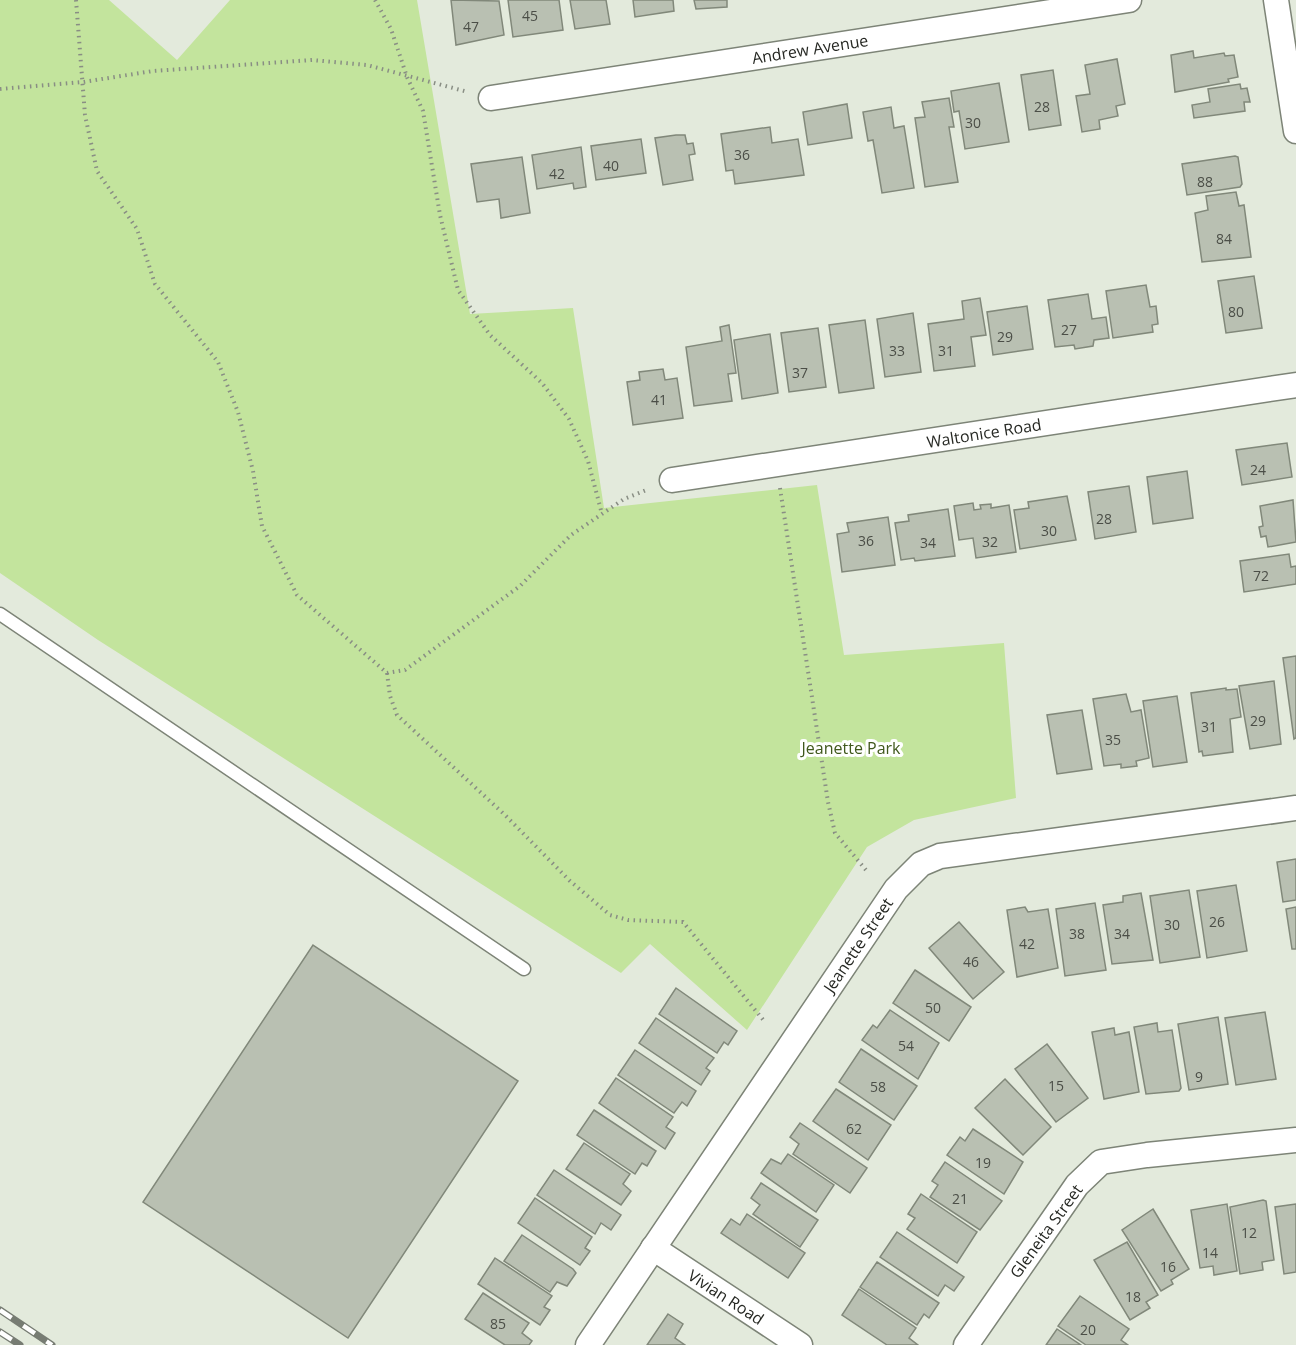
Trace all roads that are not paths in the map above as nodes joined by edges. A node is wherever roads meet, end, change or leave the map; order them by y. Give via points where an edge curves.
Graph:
1 (1129, 0) edge
2 (1276, 0) edge
3 (491, 98) road end
4 (1296, 130) edge
5 (1296, 385) edge
6 (672, 480) road end
7 (0, 614) edge
8 (1296, 808) edge
9 (524, 969) dead end
10 (1296, 1140) edge
11 (653, 1248) junction
12 (588, 1345) edge
13 (800, 1345) edge
14 (966, 1345) edge

1 - 3 street, Andrew Avenue
2 - 4 street
5 - 6 street, Waltonice Road
7 - 9 lane
8 - 11 street, Jeanette Street via 940,856 921,864 896,889
10 - 14 street, Gleneita Street via 1101,1162 1077,1185
11 - 12 street, Jeanette Street
11 - 13 street, Vivian Road

